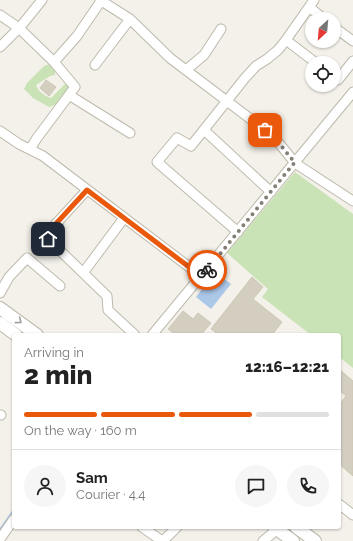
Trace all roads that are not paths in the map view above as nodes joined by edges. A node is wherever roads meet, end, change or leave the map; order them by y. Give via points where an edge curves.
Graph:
1 (42, 0) edge
2 (100, 0) edge
3 (311, 4) edge
4 (318, 12) edge
5 (0, 15) edge
6 (130, 19) junction
7 (19, 28) junction
8 (221, 28) dead end
9 (341, 32) edge
10 (286, 40) junction
11 (353, 41) edge
12 (0, 47) edge
13 (307, 56) edge
14 (353, 61) edge
15 (54, 62) junction
16 (95, 65) dead end
17 (186, 70) junction
18 (341, 76) edge
19 (353, 92) edge
20 (69, 95) junction
21 (227, 100) junction
22 (204, 130) junction
23 (0, 131) edge
24 (130, 133) dead end
25 (30, 149) junction
26 (295, 162) junction
27 (87, 190) junction
28 (271, 192) junction
29 (353, 201) edge
30 (124, 218) junction
31 (238, 232) junction
32 (83, 273) junction
33 (201, 276) junction
34 (60, 286) dead end
35 (0, 293) edge
36 (0, 308) edge
37 (0, 323) edge
38 (13, 333) edge
39 (34, 333) edge
40 (133, 333) edge
41 (154, 333) edge
42 (341, 506) edge
43 (353, 515) edge
44 (12, 522) edge
45 (145, 529) edge
46 (175, 529) edge
47 (276, 529) edge
48 (278, 529) edge
49 (299, 529) edge
50 (0, 539) edge
51 (162, 541) edge
52 (263, 541) edge
53 (293, 541) edge
54 (315, 541) edge

1 - 7 street
2 - 6 street
2 - 15 street via 77,36
3 - 4 street
3 - 10 street
5 - 7 street
6 - 16 street
6 - 17 street
7 - 12 street
7 - 15 street
8 - 17 street via 204,55
9 - 11 street
10 - 13 street
10 - 21 street via 278,50 256,66
14 - 18 street
15 - 20 street via 75,87
17 - 21 street
19 - 26 street
20 - 24 street
20 - 25 street
21 - 22 street
21 - 26 street via 265,130
22 - 28 street
22 - 31 street via 191,146 177,138 158,162
23 - 25 street
25 - 27 street
26 - 28 street
26 - 29 street
27 - 30 street
27 - 32 street via 52,228 48,239
28 - 31 street
30 - 32 street
30 - 33 street
31 - 33 street
32 - 40 street via 107,296 108,310
33 - 41 street
34 - 35 street via 27,258
36 -> 39 street
37 - 38 street
42 - 43 street
44 - 50 street
45 - 51 street
46 - 51 street
47 - 52 street
48 - 53 street
49 - 54 street

